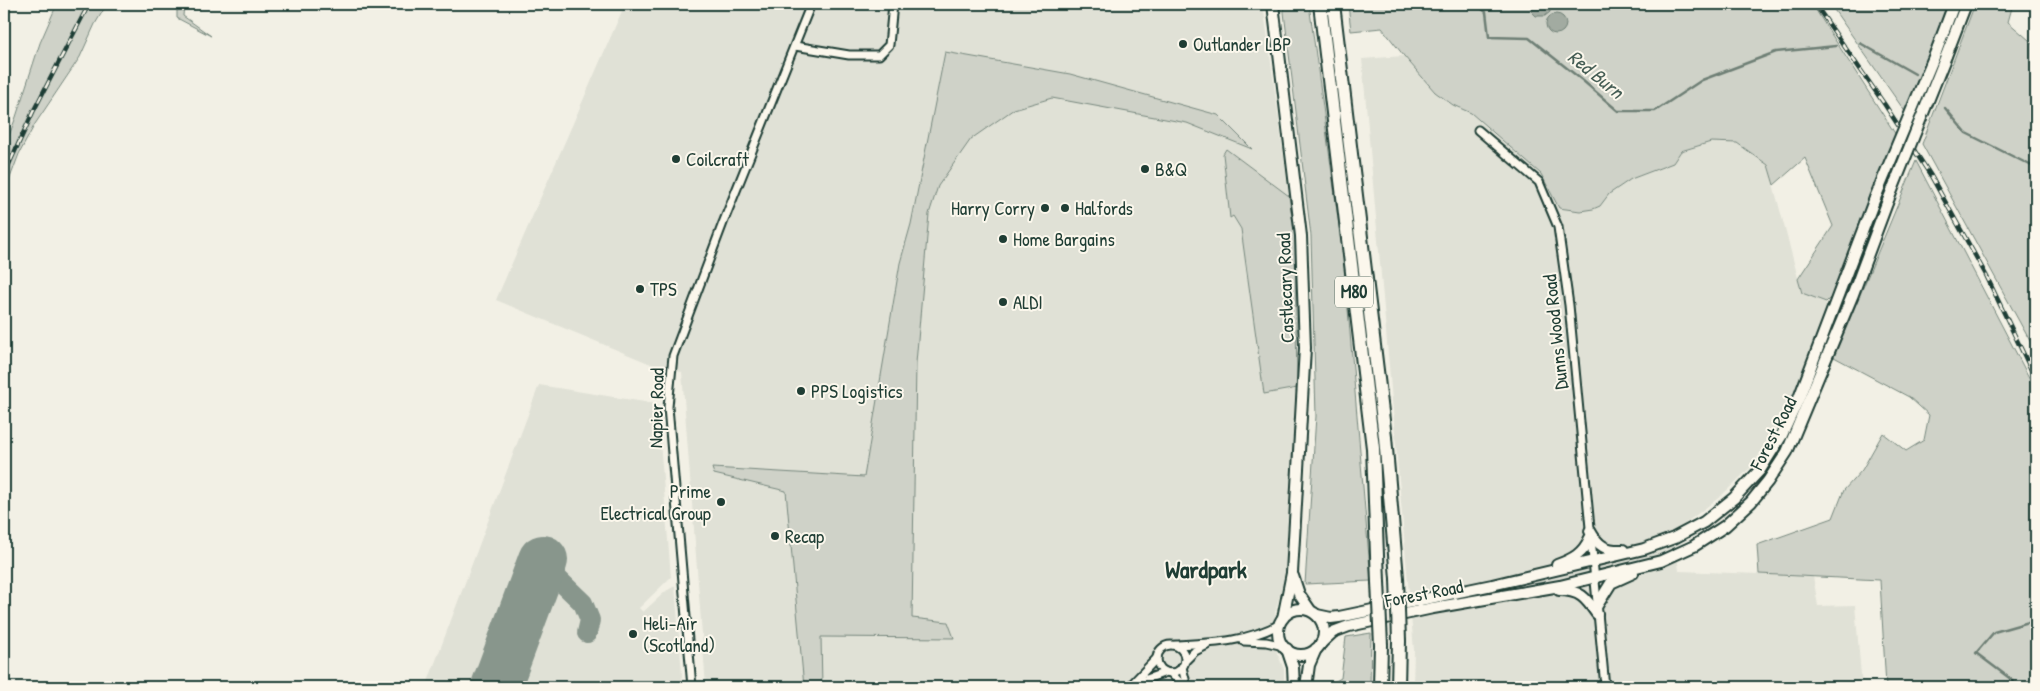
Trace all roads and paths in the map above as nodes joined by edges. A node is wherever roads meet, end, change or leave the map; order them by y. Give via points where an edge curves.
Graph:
1 (811, 4) edge
2 (894, 4) edge
3 (1273, 4) edge
4 (1320, 4) edge
5 (1333, 4) edge
6 (1954, 4) edge
7 (1966, 4) edge
8 (794, 46) junction
9 (1478, 130) dead end
10 (1590, 535) junction
11 (1652, 546) junction
12 (1661, 561) junction
13 (1592, 562) junction
14 (1569, 567) junction
15 (1624, 570) junction
16 (1292, 573) junction
17 (1531, 576) junction
18 (1593, 578) junction
19 (1532, 591) junction
20 (1597, 610) junction
21 (1313, 612) junction
22 (1282, 621) junction
23 (1235, 641) junction
24 (1207, 645) junction
25 (1176, 646) junction
26 (1319, 646) junction
27 (1285, 647) junction
28 (1157, 658) junction
29 (1184, 664) junction
30 (1169, 672) junction
31 (692, 687) edge
32 (1129, 687) edge
33 (1186, 687) edge
34 (1294, 687) edge
35 (1306, 687) edge
36 (1380, 687) edge
37 (1398, 687) edge
38 (1605, 687) edge

1 - 8 street, Napier Road
2 - 8 street via 889,45 879,55 849,55
3 - 16 street, Castlecary Road via 1300,227 1304,298 1305,348
4 - 36 highway, M80, bridge via 1373,448
5 - 37 highway, M80, bridge via 1385,437 1397,578
6 - 11 street, Forest Road, bridge via 1782,435 1760,470 1734,498 1704,522
7 - 12 street, Forest Road, bridge via 1853,294 1787,452 1751,502 1725,526 1694,546
8 - 31 street, Napier Road via 673,356 668,407
9 - 10 street, Dunns Wood Road via 1539,182 1558,227 1569,305
10 - 11 street via 1598,545 1613,551
10 - 13 street, Dunns Wood Road
10 - 17 street via 1586,548 1578,556
11 - 13 street, Forest Road
12 - 15 street, Forest Road
12 - 20 street via 1611,583
13 - 14 street, Forest Road
13 - 15 street via 1601,568
13 - 18 street, Dunns Wood Road
14 - 17 street, Forest Road
14 - 18 street via 1584,570
15 - 18 street, Forest Road
16 - 21 street, Castlecary Road via 1299,594
16 - 22 street, Castlecary Road
17 - 21 street, Forest Road via 1339,617
18 - 19 street, Forest Road
18 - 20 street, Dunns Wood Road
19 - 20 street via 1570,590 1582,595
19 - 26 street, Forest Road via 1349,626 1332,632
20 - 38 street, Dunns Wood Road
21 - 22 street via 1293,610
21 - 26 street via 1324,627
22 - 23 street via 1262,634
22 - 27 street via 1279,634
23 - 24 street
23 - 27 street via 1266,642
24 - 25 street
24 - 29 street via 1195,651
25 - 28 street via 1164,646
25 - 29 street via 1183,651
26 - 27 street via 1303,654 1295,654
26 - 35 street via 1310,665
27 - 34 street via 1293,667
28 - 30 street via 1160,668
28 - 32 street
29 - 30 street via 1176,672
29 - 33 street
30 - 32 street
30 - 33 street

